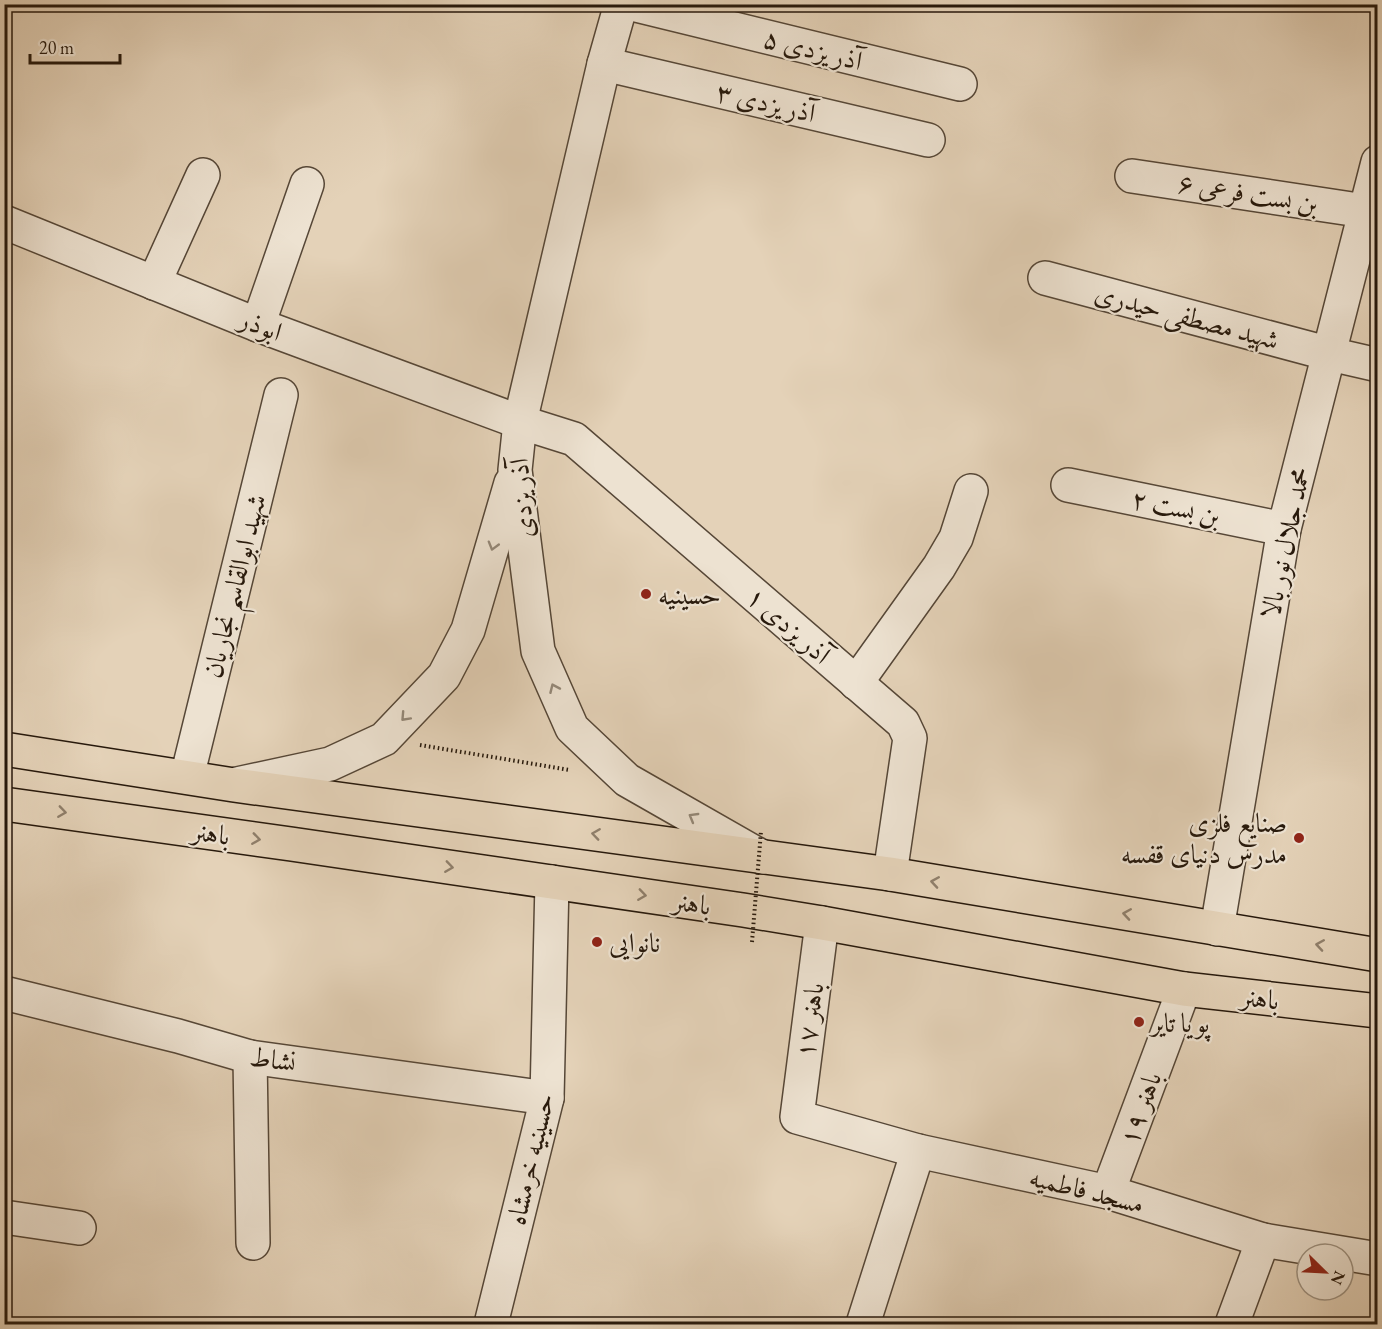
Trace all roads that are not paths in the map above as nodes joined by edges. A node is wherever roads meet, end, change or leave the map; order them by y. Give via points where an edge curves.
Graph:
1 (621, 4) edge
2 (632, 4) edge
3 (604, 63) junction
4 (960, 84) dead end
5 (928, 140) dead end
6 (1377, 162) edge
7 (203, 175) dead end
8 (1132, 176) dead end
9 (307, 184) dead end
10 (1365, 211) junction
11 (4, 222) edge
12 (1045, 278) dead end
13 (154, 283) junction
14 (258, 325) junction
15 (1330, 354) junction
16 (1377, 365) edge
17 (281, 395) dead end
18 (520, 422) junction
19 (515, 470) junction
20 (1068, 485) dead end
21 (971, 491) dead end
22 (1284, 529) junction
23 (856, 683) junction
24 (4, 749) edge
25 (187, 777) junction
26 (234, 785) junction
27 (4, 804) edge
28 (761, 844) junction
29 (890, 874) junction
30 (552, 882) junction
31 (822, 923) junction
32 (1217, 928) junction
33 (1377, 955) edge
34 (1184, 989) junction
35 (4, 993) edge
36 (1377, 1011) edge
37 (250, 1057) junction
38 (547, 1098) junction
39 (797, 1117) joint
40 (918, 1151) junction
41 (1108, 1192) junction
42 (4, 1217) edge
43 (79, 1228) dead end
44 (1263, 1240) junction
45 (253, 1243) dead end
46 (1377, 1259) edge
47 (491, 1324) edge
48 (863, 1324) edge
49 (1232, 1324) edge

1 - 3 street, آذر یزدی
2 - 4 street, آذر یزدی ۵
3 - 5 street, آذر یزدی ۳
3 - 18 street, آذر یزدی
6 - 10 street, محمد جلال نور بالا
7 - 13 street
8 - 10 street, بن بست فرعی ۶
9 - 14 street
10 - 15 street, محمد جلال نور بالا
11 - 13 street, ابوذر
12 - 15 street, شهید مصطفی حیدری
13 - 14 street, ابوذر
14 - 18 street, ابوذر
15 - 16 street, شهید مصطفی حیدری
15 - 22 street, محمد جلال نور بالا
17 - 25 street, شهید ابوالقاسم نجاریان
18 - 19 street, آذر یزدی
18 - 23 street, آذر یزدی ۱ via 574,439
19 -> 26 street via 468,630 444,676 384,739 330,764
28 -> 19 street, آذر یزدی via 627,780 572,728 537,651
20 - 22 street, بن بست ۲
21 - 23 street via 956,538 939,567
22 - 32 street, محمد جلال نور بالا
23 - 29 street, آذر یزدی ۱ via 903,723 910,738
24 - 25 main road, باهنر
25 - 26 main road, باهنر
28 -> 26 main road, باهنر
27 -> 30 main road, باهنر
28 - 29 main road, باهنر
32 -> 29 main road, باهنر
30 -> 31 main road, باهنر
30 - 38 street, حسینیه خرمشاه
31 - 34 main road, باهنر
31 - 39 street, باهنر ۱۷
33 -> 32 main road, باهنر
34 - 36 main road, باهنر
34 - 41 street, باهنر ۱۹
35 - 37 street, نشاط
37 - 38 street, نشاط
37 - 45 street
38 - 47 street, حسینیه خرمشاه
39 - 40 street, مسجد فاطمیه
40 - 41 street, مسجد فاطمیه
40 - 48 street
41 - 44 street, مسجد فاطمیه
42 - 43 street
44 - 46 street, مسجد فاطمیه
44 - 49 street

